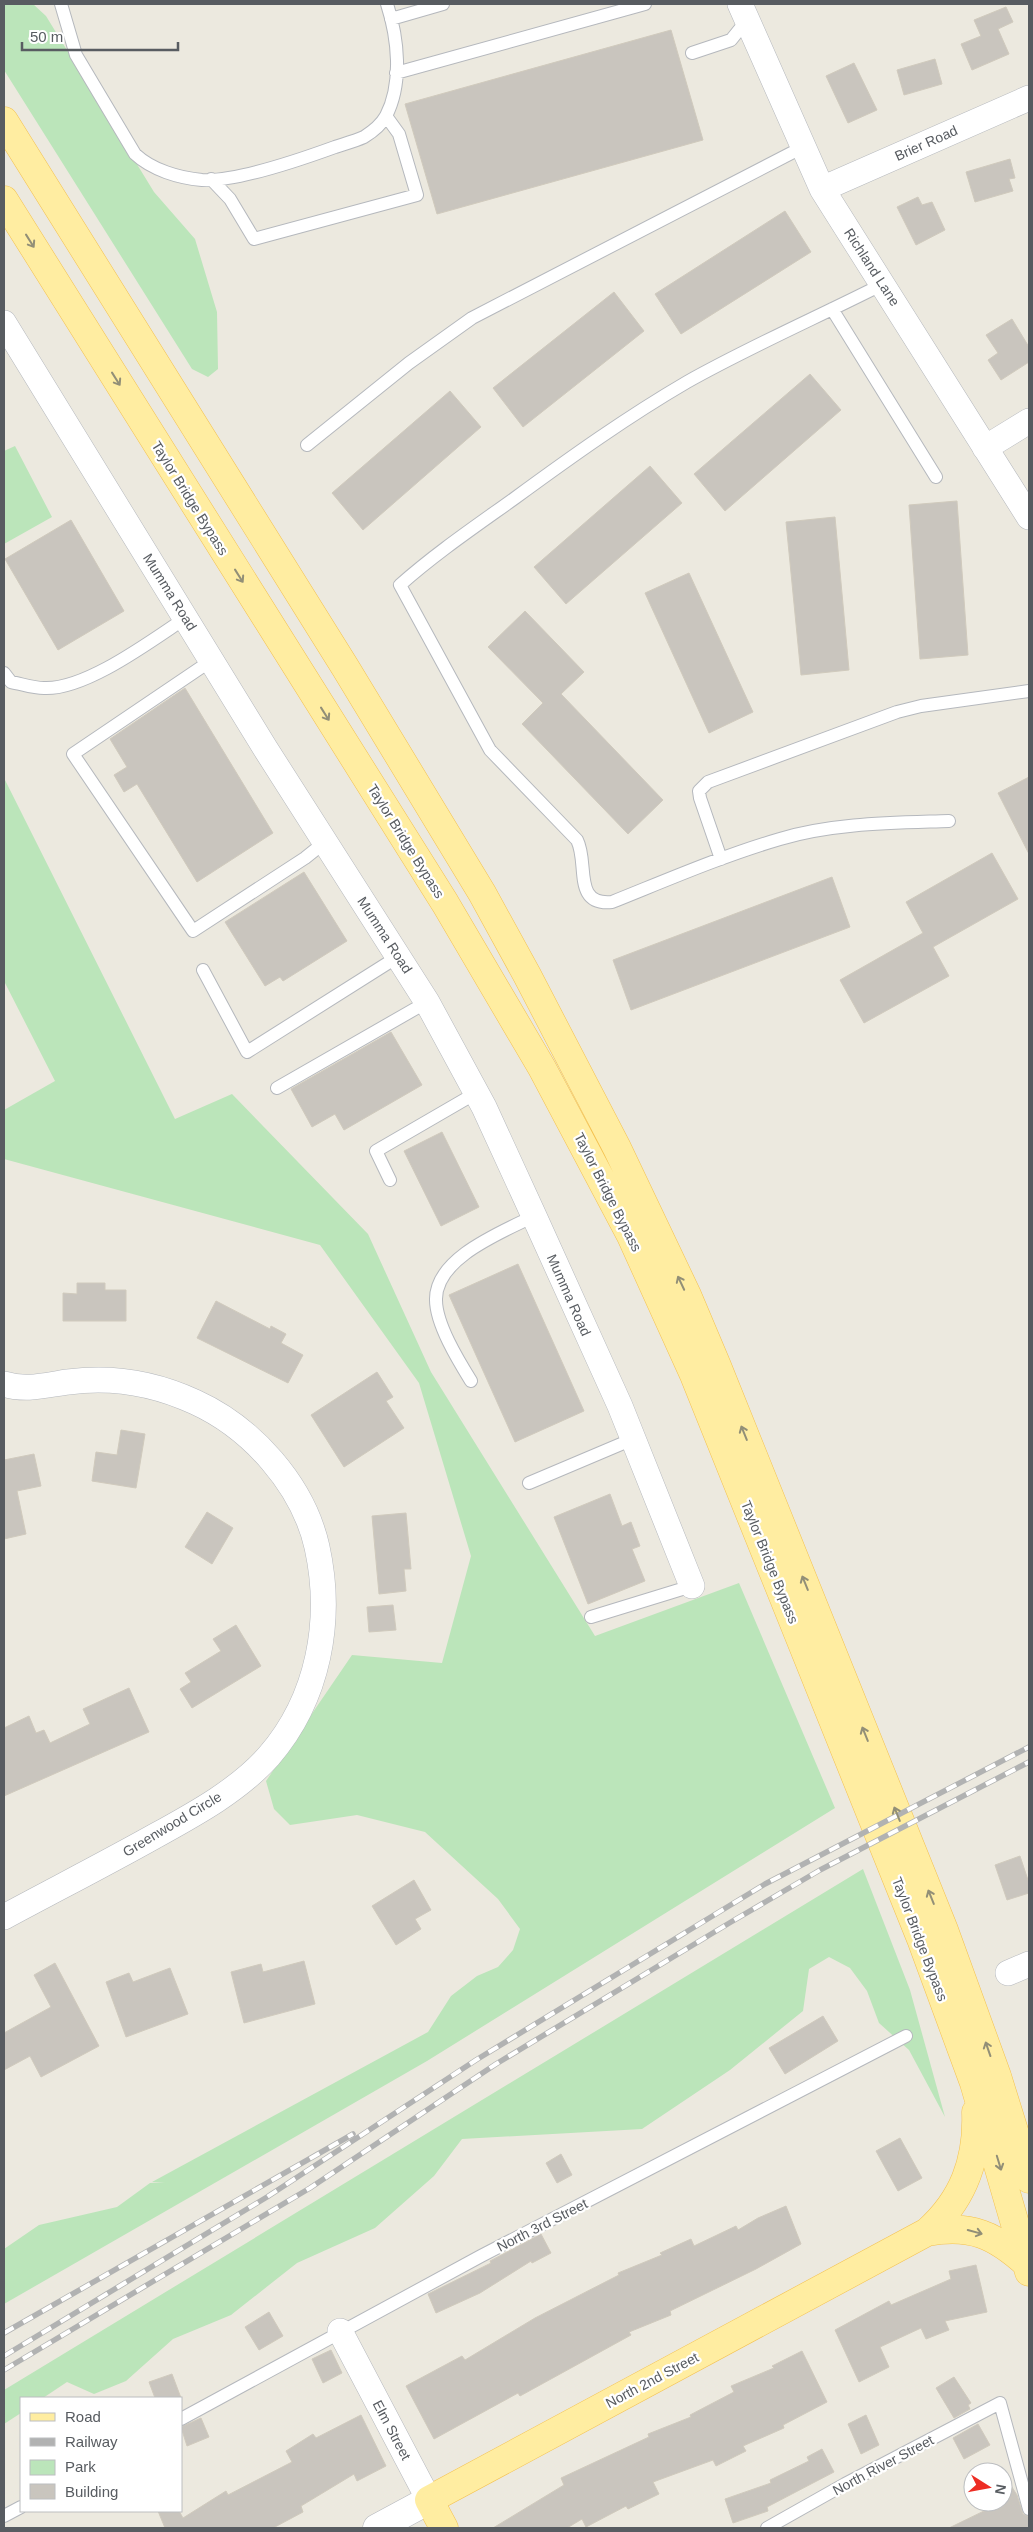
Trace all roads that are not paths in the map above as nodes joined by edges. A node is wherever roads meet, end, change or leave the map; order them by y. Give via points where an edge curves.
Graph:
1 (61, 4) edge
2 (387, 4) edge
3 (443, 4) edge
4 (645, 4) edge
5 (743, 12) edge
6 (391, 19) junction
7 (692, 53) dead end
8 (396, 73) junction
9 (1029, 98) edge
10 (386, 116) junction
11 (4, 121) edge
12 (803, 147) junction
13 (211, 179) junction
14 (822, 189) junction
15 (4, 200) edge
16 (883, 284) junction
17 (832, 309) junction
18 (4, 323) edge
19 (1029, 421) edge
20 (307, 445) dead end
21 (985, 448) junction
22 (936, 477) dead end
23 (1029, 516) edge
24 (187, 618) junction
25 (212, 660) junction
26 (4, 673) edge
27 (1029, 691) edge
28 (949, 821) dead end
29 (325, 842) junction
30 (721, 859) junction
31 (399, 956) junction
32 (203, 970) dead end
33 (427, 1002) junction
34 (276, 1088) dead end
35 (476, 1093) junction
36 (390, 1180) dead end
37 (534, 1216) junction
38 (471, 1381) dead end
39 (11, 1390) edge
40 (633, 1439) junction
41 (529, 1483) dead end
42 (692, 1586) joint
43 (591, 1617) dead end
44 (4, 1917) edge
45 (906, 2036) dead end
46 (986, 2080) junction
47 (1029, 2118) edge
48 (1029, 2179) edge
49 (926, 2232) junction
50 (1028, 2268) edge
51 (340, 2332) junction
52 (182, 2418) edge
53 (429, 2500) junction
54 (20, 2508) edge
55 (1029, 2508) edge
56 (4, 2516) edge
57 (377, 2528) edge
58 (444, 2528) edge
59 (767, 2528) edge

1 - 13 lane via 76,56 135,154 145,164 175,175
2 - 6 lane
3 - 6 lane
4 - 8 lane
5 - 7 lane via 731,40
5 - 12 street, Richland Lane
6 - 8 lane
8 - 10 lane
9 - 14 street, Brier Road
10 - 13 lane via 363,137 300,159
10 - 13 lane via 399,134 417,195 254,239 230,199
46 -> 11 main road, Taylor Bridge Bypass via 944,1930 717,1366 687,1295 612,1139 522,966 424,795
12 - 14 street, Richland Lane
12 - 20 lane via 472,318 409,363
14 - 16 street, Richland Lane
15 -> 46 main road, Taylor Bridge Bypass via 445,903 538,1060 592,1160 664,1305 698,1384 921,1939
16 - 17 lane
16 - 21 street, Richland Lane
17 - 22 lane
17 - 30 lane via 688,382 599,437 400,585 490,750 577,840 589,896 603,903 612,902
18 - 24 street, Mumma Road
19 - 21 street
21 - 23 street, Richland Lane
24 - 25 street, Mumma Road
24 - 26 lane via 127,656 69,684 45,688 11,682
25 - 29 street, Mumma Road
25 - 29 lane via 73,754 193,932
27 - 30 lane via 898,712 708,782 699,791 700,798
28 - 30 lane via 841,827 781,839
29 - 31 street, Mumma Road
31 - 32 lane via 248,1052
31 - 33 street, Mumma Road
33 - 34 lane
33 - 35 street, Mumma Road
35 - 36 lane via 376,1151
35 - 37 street, Mumma Road
37 - 38 lane via 486,1240 449,1266 440,1278 436,1301 438,1313
37 - 40 street, Mumma Road
39 - 44 street, Greenwood Circle via 97,1380 132,1382 162,1388 227,1420 272,1461 293,1490 306,1516 323,1574 325,1616 317,1662 302,1703 286,1733 251,1774 189,1817
40 - 41 lane
40 - 42 street, Mumma Road
42 - 43 lane
45 - 51 lane, North 3rd Street
46 - 47 main road
46 - 48 main road, Taylor Bridge Bypass
46 - 49 main road via 970,2170 953,2204
46 -> 50 main road, Taylor Bridge Bypass
49 -> 50 main road via 947,2229 980,2233 1011,2250
49 - 53 main road, North 2nd Street
51 - 52 lane, North 3rd Street
51 - 53 street, Elm Street
53 - 57 street, North 2nd Street
53 - 58 main road, Elm Street
54 - 56 lane
55 - 59 lane, North River Street via 1000,2403

